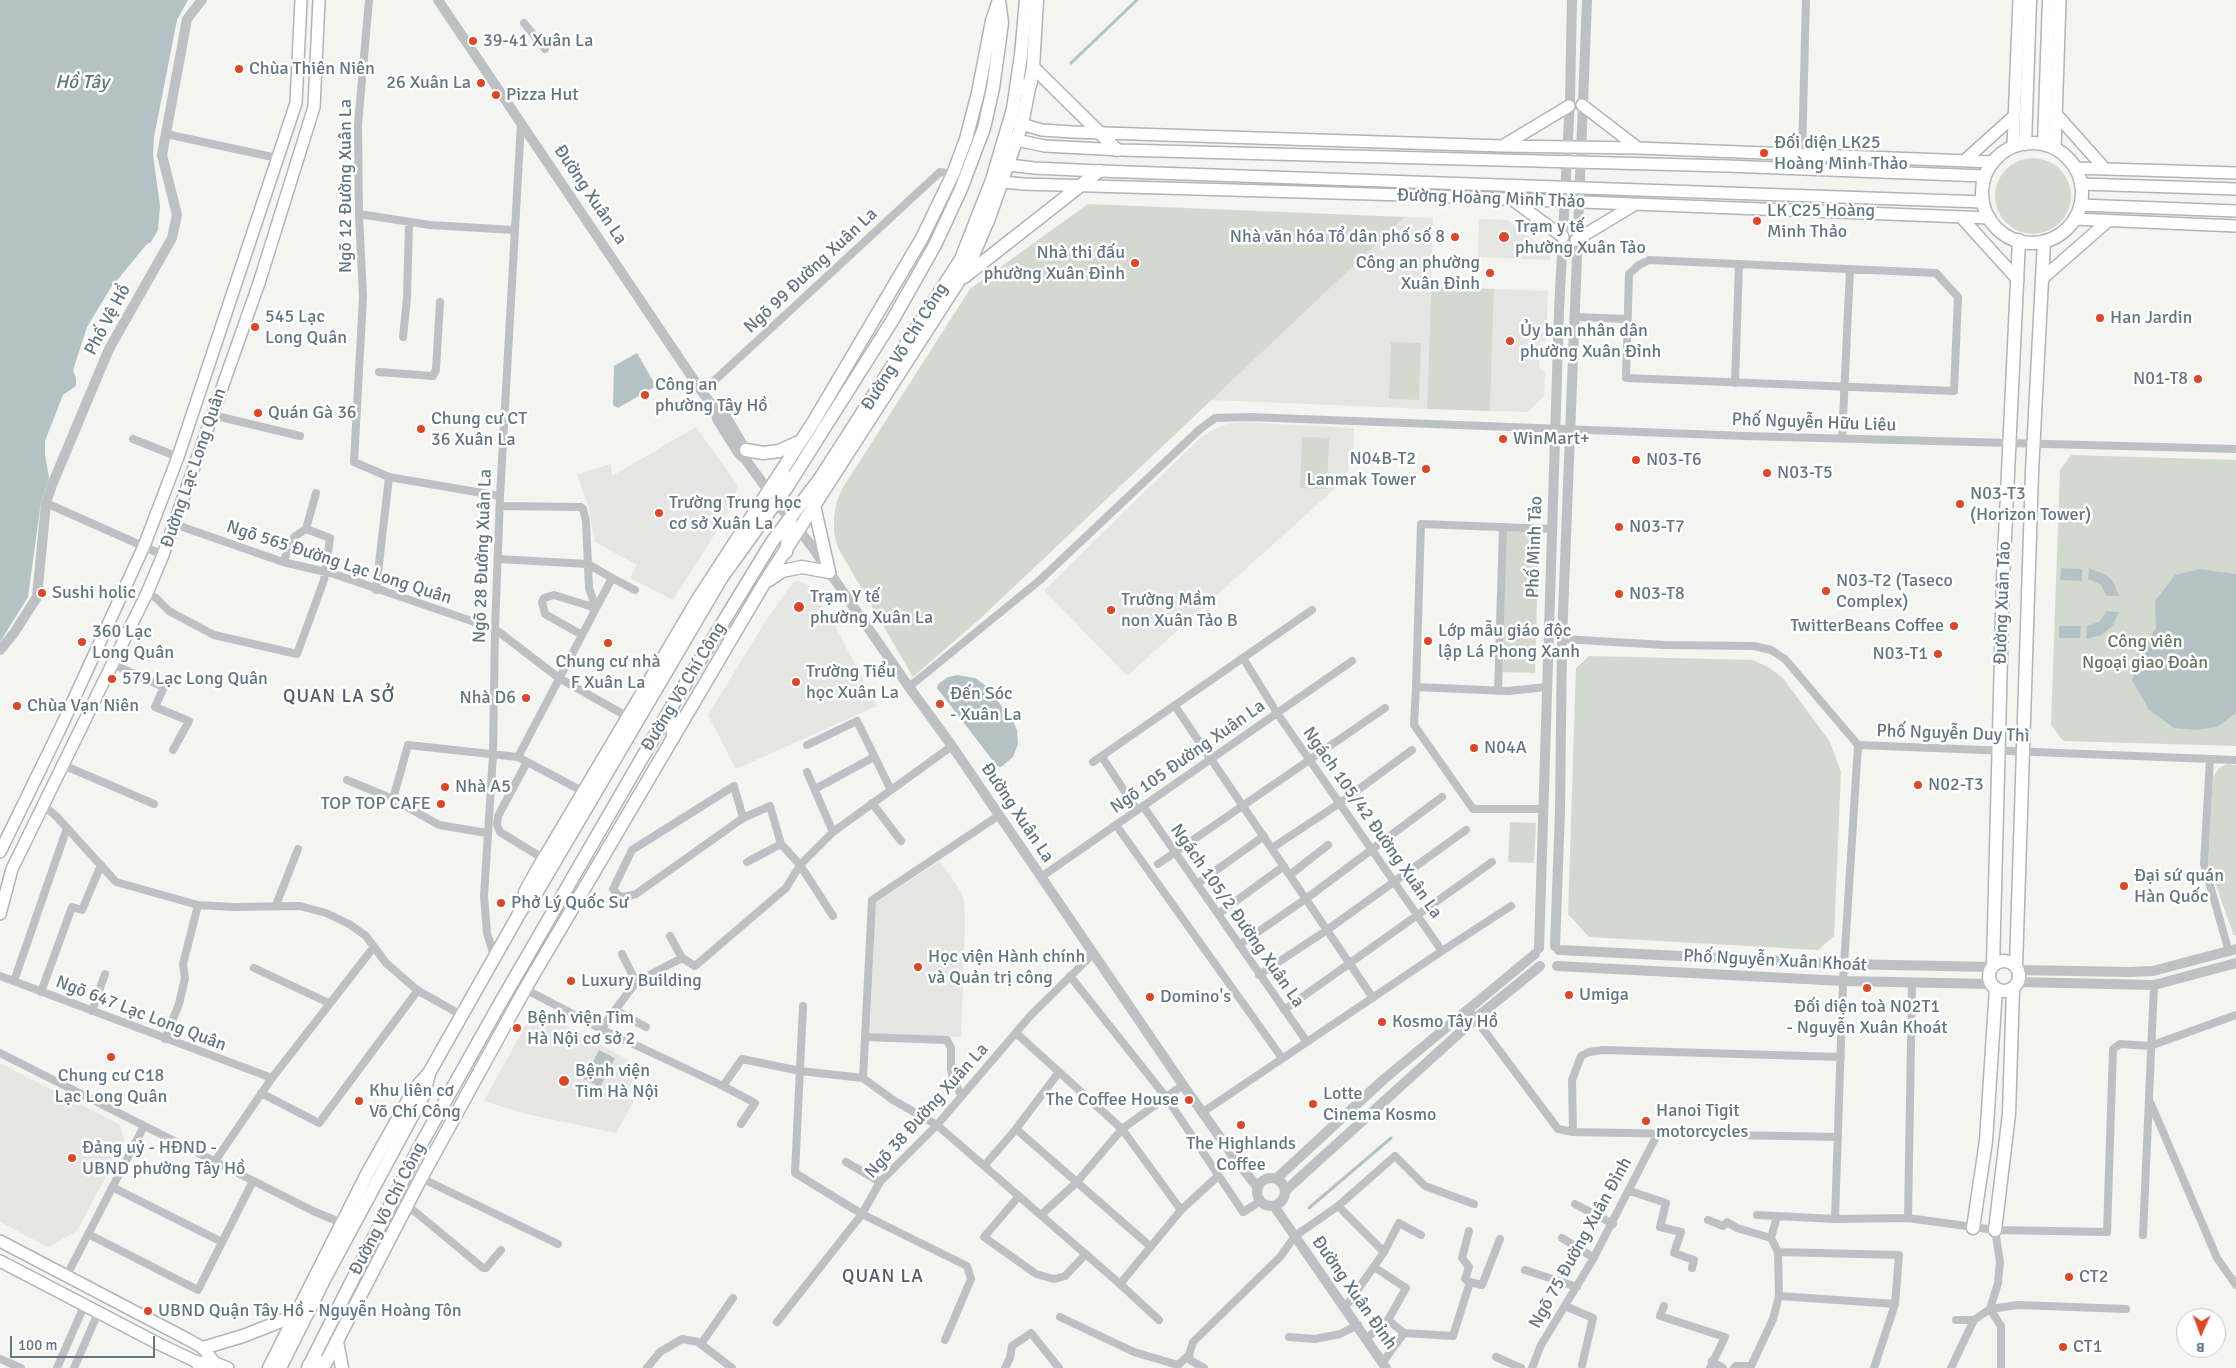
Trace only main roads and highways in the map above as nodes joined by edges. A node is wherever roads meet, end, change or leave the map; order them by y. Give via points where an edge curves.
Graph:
1 (301, 0) edge
2 (319, 0) edge
3 (999, 0) edge
4 (1026, 0) edge
5 (1037, 0) edge
6 (2019, 0) edge
7 (2030, 0) edge
8 (2049, 0) edge
9 (2060, 0) edge
10 (1033, 67) junction
11 (1030, 83) junction
12 (1016, 90) junction
13 (1570, 102) road end
14 (1582, 105) road end
15 (2056, 114) junction
16 (2014, 116) junction
17 (1016, 122) junction
18 (1102, 133) junction
19 (1011, 138) junction
20 (2019, 145) junction
21 (1503, 146) junction
22 (2050, 146) junction
23 (1638, 148) junction
24 (1117, 150) junction
25 (1727, 152) junction
26 (1502, 160) junction
27 (1964, 160) junction
28 (1993, 162) junction
29 (1003, 164) junction
30 (1727, 166) junction
31 (2075, 168) junction
32 (2105, 169) junction
33 (1099, 171) junction
34 (2236, 173) edge
35 (1984, 176) junction
36 (997, 181) junction
37 (1406, 182) junction
38 (2081, 184) junction
39 (1082, 185) junction
40 (2236, 189) edge
41 (1634, 190) junction
42 (1405, 195) junction
43 (1512, 200) junction
44 (1983, 202) junction
45 (1634, 205) junction
46 (2080, 205) junction
47 (2236, 211) edge
48 (1960, 217) junction
49 (1990, 218) junction
50 (2074, 219) junction
51 (2108, 221) junction
52 (2236, 226) edge
53 (973, 229) junction
54 (1563, 237) road end
55 (1576, 240) road end
56 (2020, 240) junction
57 (2044, 241) junction
58 (969, 265) junction
59 (2043, 278) junction
60 (960, 280) junction
61 (2018, 280) junction
62 (801, 441) junction
63 (746, 455) road end
64 (844, 458) junction
65 (830, 464) junction
66 (783, 471) junction
67 (811, 492) junction
68 (777, 503) junction
69 (814, 507) junction
70 (790, 518) junction
71 (752, 535) junction
72 (737, 539) junction
73 (786, 552) junction
74 (763, 585) junction
75 (672, 706) junction
76 (673, 738) junction
77 (0, 852) edge
78 (522, 907) junction
79 (0, 914) edge
80 (1993, 966) junction
81 (2016, 976) junction
82 (1994, 986) junction
83 (429, 1073) junction
84 (1973, 1228) road end
85 (1995, 1230) road end
86 (0, 1241) edge
87 (0, 1262) edge
88 (294, 1316) junction
89 (337, 1340) junction
90 (203, 1348) junction
91 (215, 1363) junction
92 (276, 1364) edge
93 (199, 1365) edge
94 (325, 1365) edge
95 (308, 1366) edge
96 (228, 1368) edge
97 (269, 1368) edge
98 (342, 1368) edge

1 - 77 main road, Đường Lạc Long Quân via 296,103 178,457 144,546
2 - 79 main road, Đường Lạc Long Quân via 314,107 259,283 164,555 12,869
3 - 62 main road, Đường Võ Chí Công via 966,139 946,173 904,269
3 - 68 main road, Đường Võ Chí Công via 1002,23 993,88 984,128 962,189 892,321
4 - 12 main road, Đường Võ Chí Công
5 - 10 main road, Đường Võ Chí Công
6 - 16 main road
7 - 20 main road
8 - 22 main road
9 - 15 main road
10 - 11 main road, Đường Võ Chí Công
10 - 18 main road
11 - 12 main road
11 - 17 main road, Đường Võ Chí Công
12 - 17 main road, Đường Võ Chí Công
13 - 21 main road
14 - 23 main road
15 - 22 main road
15 - 32 main road
16 - 20 main road
16 - 27 main road
17 - 18 main road via 1042,130
17 - 19 main road, Đường Võ Chí Công
18 - 21 main road
18 - 24 main road
19 - 24 main road via 1045,146
19 - 29 main road, Đường Võ Chí Công
20 - 22 main road
20 - 28 main road
21 - 23 main road
21 - 26 main road
22 - 31 main road via 2071,161
23 - 25 main road
24 - 26 main road
25 - 27 main road
25 - 30 main road
26 - 30 main road
27 - 28 main road
28 - 35 main road
29 - 33 main road, Đường Hoàng Minh Thảo
29 - 36 main road, Đường Võ Chí Công
30 - 35 main road
31 - 32 main road
31 - 38 main road
32 - 34 main road
33 - 37 main road, Đường Hoàng Minh Thảo
33 - 39 main road
35 - 44 main road
36 - 39 main road, Đường Hoàng Minh Thảo
36 - 53 main road, Đường Võ Chí Công
36 - 58 main road, Đường Võ Chí Công
37 - 41 main road, Đường Hoàng Minh Thảo
37 - 42 main road
38 - 40 main road
38 - 46 main road
39 - 42 main road, Đường Hoàng Minh Thảo
39 - 60 main road
41 - 44 main road, Đường Hoàng Minh Thảo
41 - 45 main road
42 - 43 main road, Đường Hoàng Minh Thảo
43 - 45 main road, Đường Hoàng Minh Thảo
43 - 54 main road
44 - 49 main road
45 - 48 main road, Đường Hoàng Minh Thảo
45 - 55 main road
46 - 47 main road
46 - 50 main road
48 - 49 main road, Đường Hoàng Minh Thảo
48 - 61 main road
49 - 56 main road via 1996,227
50 - 51 main road
50 - 57 main road via 2058,235
51 - 52 main road
51 - 59 main road
53 - 58 main road
53 - 65 main road, Đường Võ Chí Công via 961,259
56 - 57 main road
56 - 61 main road, Đường Xuân Tảo
57 - 59 main road, Đường Xuân Tảo
58 - 60 main road, Đường Võ Chí Công
59 - 81 main road, Đường Xuân Tảo via 2033,445
60 - 64 main road, Đường Võ Chí Công
61 - 80 main road, Đường Xuân Tảo via 1998,751
62 - 63 main road via 779,451
62 - 66 main road, Đường Võ Chí Công
64 - 65 main road
64 - 69 main road, Đường Võ Chí Công
65 - 67 main road, Đường Võ Chí Công
66 - 68 main road
66 - 72 main road, Đường Võ Chí Công
67 - 69 main road
67 - 70 main road, Đường Võ Chí Công
68 - 71 main road, Đường Võ Chí Công
69 - 73 main road, Đường Võ Chí Công
69 - 74 main road via 830,572 802,567 782,571
70 - 73 main road
70 - 75 main road, Đường Võ Chí Công via 758,564
71 - 72 main road
71 - 78 main road, Đường Võ Chí Công via 722,577 534,897
72 - 78 main road, Đường Võ Chí Công via 544,859 525,892
73 - 74 main road, Đường Võ Chí Công
74 - 76 main road, Đường Võ Chí Công
75 - 76 main road
75 - 95 main road, Đường Võ Chí Công via 419,1148
76 - 89 main road, Đường Võ Chí Công via 525,989
78 - 83 main road, Đường Võ Chí Công
80 - 81 main road via 2007,961
80 - 82 main road via 1989,975
81 - 82 main road via 2005,991
81 - 85 main road, Đường Xuân Tảo via 2009,1114
82 - 84 main road via 1986,1141
83 - 88 main road, Đường Võ Chí Công via 414,1090
83 - 92 main road, Đường Võ Chí Công via 424,1094
86 - 90 main road
87 - 93 main road
88 - 90 main road
88 - 92 main road, Đường Võ Chí Công
89 - 94 main road, Đường Võ Chí Công
89 - 98 main road
90 - 91 main road
91 - 93 main road
91 - 96 main road
92 - 97 main road, Đường Võ Chí Công
94 - 95 main road

